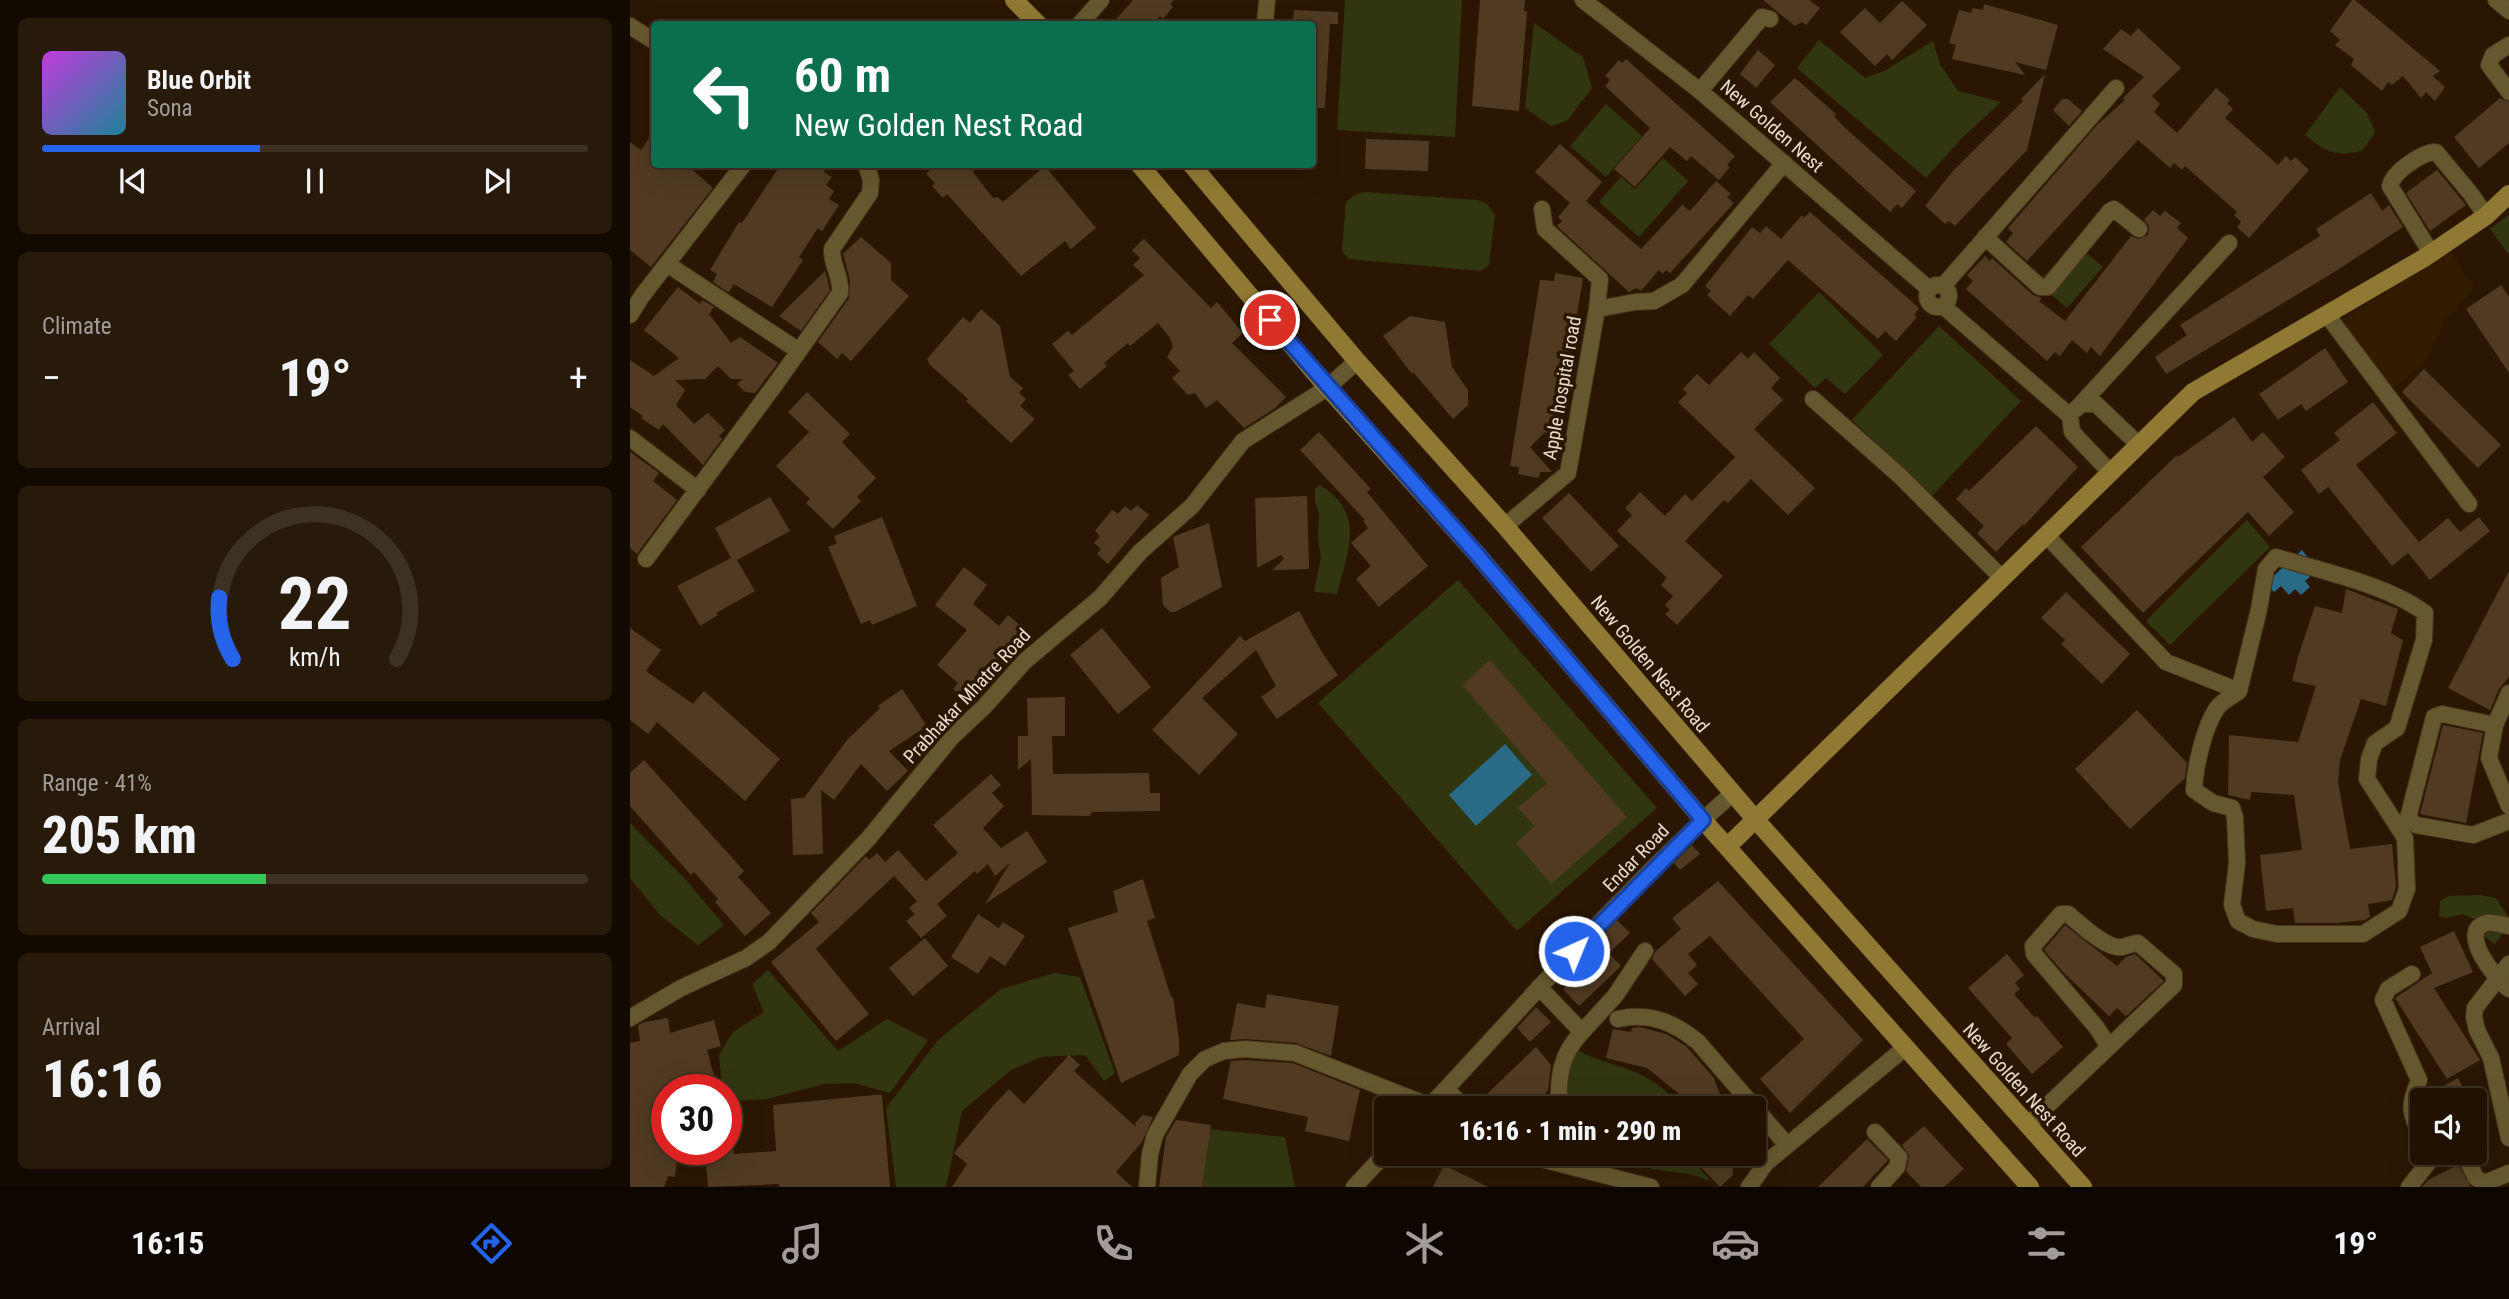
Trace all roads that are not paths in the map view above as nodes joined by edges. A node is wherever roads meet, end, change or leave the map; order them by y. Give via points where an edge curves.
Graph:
1 (1014, 0) edge
2 (1101, 0) edge
3 (1267, 0) edge
4 (1583, 0) edge
5 (2496, 0) edge
6 (2509, 11) edge
7 (1770, 19) dead end
8 (1035, 21) edge
9 (1083, 21) edge
10 (1265, 21) edge
11 (630, 26) edge
12 (651, 39) edge
13 (2509, 45) edge
14 (2108, 91) dead end
15 (1700, 92) junction
16 (2509, 92) edge
17 (1784, 163) junction
18 (741, 168) edge
19 (867, 168) edge
20 (1142, 168) edge
21 (1194, 168) edge
22 (2509, 194) edge
23 (1542, 209) dead end
24 (2486, 216) junction
25 (2139, 229) dead end
26 (1985, 237) junction
27 (2229, 243) dead end
28 (2431, 253) junction
29 (667, 264) junction
30 (1936, 288) junction
31 (636, 292) edge
32 (1597, 309) junction
33 (630, 315) edge
34 (2327, 315) junction
35 (799, 351) junction
36 (1357, 361) junction
37 (1328, 387) junction
38 (1813, 399) dead end
39 (2075, 410) junction
40 (630, 438) edge
41 (2139, 445) junction
42 (2111, 474) junction
43 (698, 490) junction
44 (2469, 504) dead end
45 (1505, 526) junction
46 (2046, 535) junction
47 (646, 559) dead end
48 (2002, 578) junction
49 (2239, 691) junction
50 (2509, 693) edge
51 (2495, 724) junction
52 (1733, 793) junction
53 (2509, 806) edge
54 (1703, 820) junction
55 (1755, 820) junction
56 (2509, 821) edge
57 (1727, 847) junction
58 (2509, 926) edge
59 (1645, 951) dead end
60 (2509, 964) edge
61 (2412, 974) dead end
62 (2503, 985) edge
63 (1539, 987) junction
64 (630, 1018) edge
65 (1618, 1019) dead end
66 (1582, 1032) junction
67 (1906, 1047) junction
68 (2109, 1047) junction
69 (2491, 1058) junction
70 (2509, 1068) edge
71 (2415, 1088) edge
72 (1446, 1089) junction
73 (1402, 1096) edge
74 (1439, 1096) edge
75 (1453, 1096) edge
76 (1559, 1096) edge
77 (2027, 1125) junction
78 (1875, 1132) dead end
79 (2509, 1138) edge
80 (1787, 1145) junction
81 (2426, 1165) edge
82 (2470, 1165) edge
83 (1374, 1166) edge
84 (1569, 1166) edge
85 (2509, 1173) edge
86 (1147, 1187) edge
87 (1354, 1187) edge
88 (1651, 1187) edge
89 (1749, 1187) edge
90 (1879, 1187) edge
91 (2030, 1187) edge
92 (2083, 1187) edge
93 (2409, 1187) edge

1 - 8 main road
2 - 9 street
3 - 10 street
4 - 15 street, New Golden Nest
5 - 6 street
7 - 15 street via 1762,18
11 - 12 street
13 - 16 street via 2493,55 2489,65
14 - 26 street
15 - 17 street, New Golden Nest
17 - 30 street, New Golden Nest
17 - 32 street, Apple hospital road via 1682,285 1654,301
18 - 29 street
19 - 35 street via 870,193 832,249 840,293
20 - 37 main road
21 - 36 main road, New Golden Nest Road
22 - 24 main road
23 - 32 street via 1545,229 1600,279
24 - 28 main road
24 - 28 street via 2436,152 2428,152 2392,178 2390,186
25 - 26 street via 2114,209 2110,211 2048,287 2040,287
26 - 30 street
27 - 39 street
28 - 34 main road
29 - 31 street
29 - 35 street
30 - 39 street via 1948,290 1949,298 1942,306
31 - 33 street
32 - 45 street, Apple hospital road via 1568,473
34 - 41 main road via 2193,392
34 - 44 street
35 - 43 street
36 - 37 street, Prabhakar Mhatre Road
36 - 45 main road, New Golden Nest Road
37 - 54 main road
37 - 64 street, Prabhakar Mhatre Road via 1244,441 1192,506 1140,552 1100,598 1025,661 952,737 868,839 769,942
38 - 48 street
39 - 41 street via 2096,404
39 - 42 street via 2072,432
40 - 43 street
41 - 42 main road
42 - 46 main road
43 - 47 street
45 - 52 main road, New Golden Nest Road
46 - 48 main road
46 - 49 street via 2166,662
48 - 55 main road
49 - 49 street via 2218,707 2194,773 2194,790 2232,808 2235,817 2237,863 2232,905 2238,921 2277,934 2363,934 2399,911 2407,889 2405,838 2367,779 2375,743 2396,728 2424,640 2425,613 2379,589 2276,557 2266,569
50 - 51 street
51 - 53 street via 2489,758
51 - 56 street via 2442,714 2434,717 2408,818 2416,825 2473,835
52 - 54 street, Endar Road
52 - 55 main road, New Golden Nest Road
54 - 57 main road
54 - 63 street, Endar Road
55 - 57 main road
55 - 77 main road, New Golden Nest Road
57 - 67 main road
58 - 62 street via 2487,923 2474,934
59 - 66 street via 1615,996
60 - 62 street
61 - 71 street via 2388,989 2383,1000 2419,1080
62 - 69 street via 2475,1008 2473,1017
63 - 66 street
63 - 72 street, Endar Road
65 - 80 street via 1651,1017 1682,1029
66 - 76 street via 1564,1058
67 - 80 street
67 - 91 main road
68 - 68 street via 2174,985 2174,974 2138,943 2109,946 2068,914 2062,915 2033,947 2034,954
68 - 77 street
69 - 70 street
69 - 79 street
72 - 74 street, Endar Road
72 - 75 street
73 - 86 street via 1295,1053 1224,1051 1205,1059 1190,1074 1155,1135
77 - 92 main road, New Golden Nest Road
78 - 90 street via 1899,1157 1898,1167
80 - 89 street
81 - 93 street
82 - 85 street via 2484,1183
83 - 87 street
84 - 88 street

